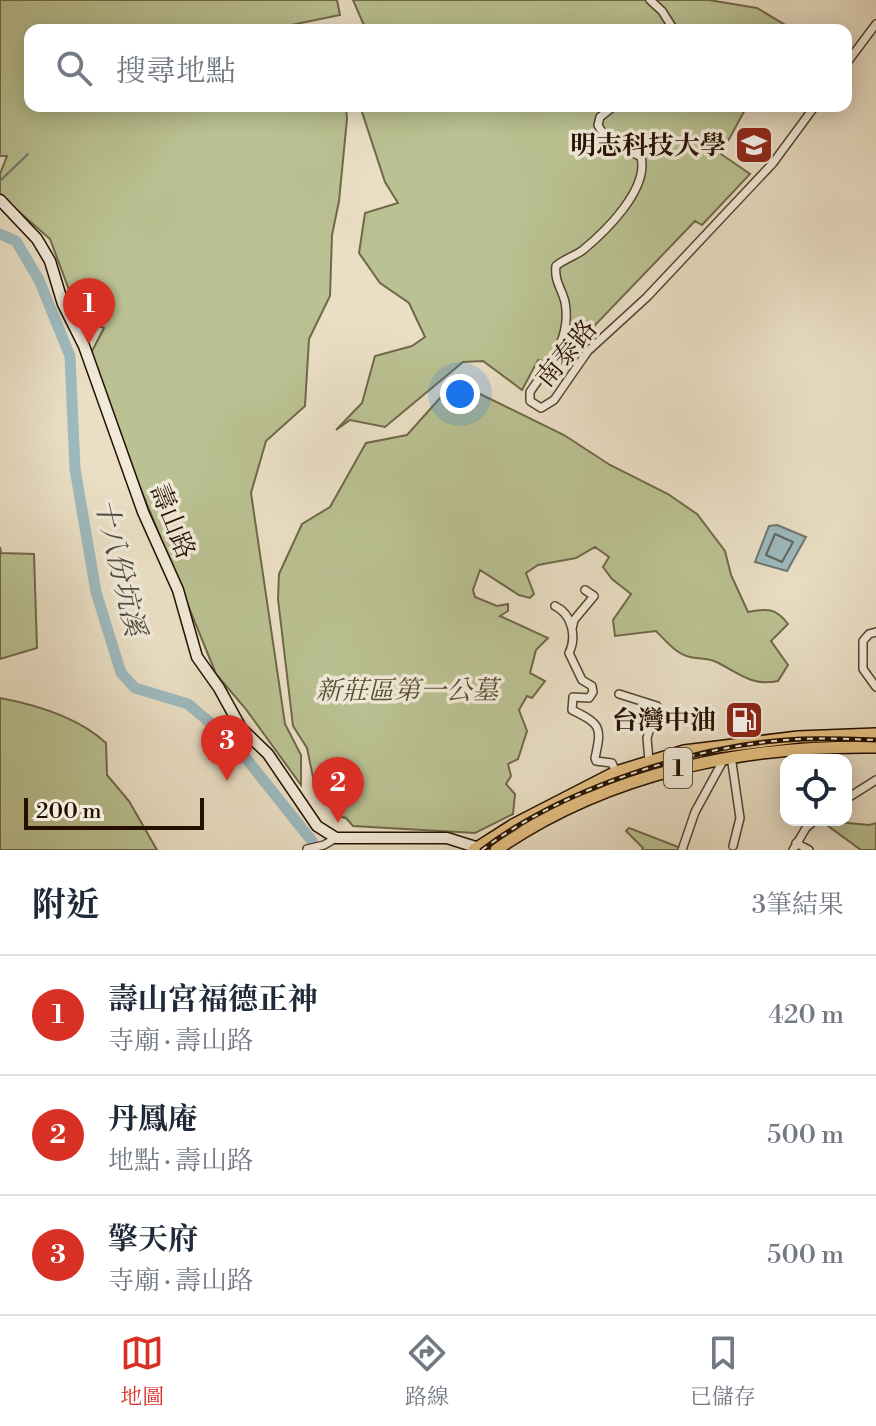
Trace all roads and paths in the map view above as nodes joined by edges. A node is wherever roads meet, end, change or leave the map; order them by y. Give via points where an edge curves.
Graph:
1 (650, 0) edge
2 (670, 24) edge
3 (876, 24) edge
4 (852, 56) edge
5 (606, 112) edge
6 (811, 112) edge
7 (0, 200) edge
8 (585, 590) dead end
9 (555, 606) dead end
10 (572, 632) junction
11 (876, 632) edge
12 (876, 687) edge
13 (619, 694) dead end
14 (876, 734) edge
15 (876, 747) edge
16 (728, 757) junction
17 (649, 761) junction
18 (616, 772) junction
19 (876, 780) edge
20 (852, 795) edge
21 (808, 826) edge
22 (336, 838) junction
23 (733, 846) dead end
24 (795, 846) edge
25 (324, 847) edge
26 (307, 849) edge
27 (479, 849) edge
28 (496, 850) edge
29 (682, 850) edge
30 (809, 850) edge

1 - 2 street
3 - 4 street
5 - 6 street, 南泰路 via 598,125 610,141 641,157 643,171 627,205 581,252 556,266 565,333 530,392 530,401 541,408 554,400 588,351 647,297 773,163
7 - 22 street, 壽山路 via 45,250 143,512 178,590 202,667 241,728 268,754 317,826
8 - 10 street via 594,596 574,620
9 - 10 street via 569,617
10 - 18 street via 569,653 593,692 589,698 573,697 572,710 599,727 596,761 612,763
11 - 12 street via 863,641 863,669
13 - 17 street via 657,706 647,738
14 - 17 main road, 1 via 798,737 684,751
15 - 16 main road, 1 via 800,748
16 - 23 street via 740,818
16 - 28 main road, 1 via 628,783
16 - 29 street via 695,812
17 - 18 main road, 1
18 - 27 main road, 1 via 513,825
19 - 20 street
21 - 24 street
22 - 25 street
22 - 27 street via 447,838
24 - 30 street
25 - 26 street

